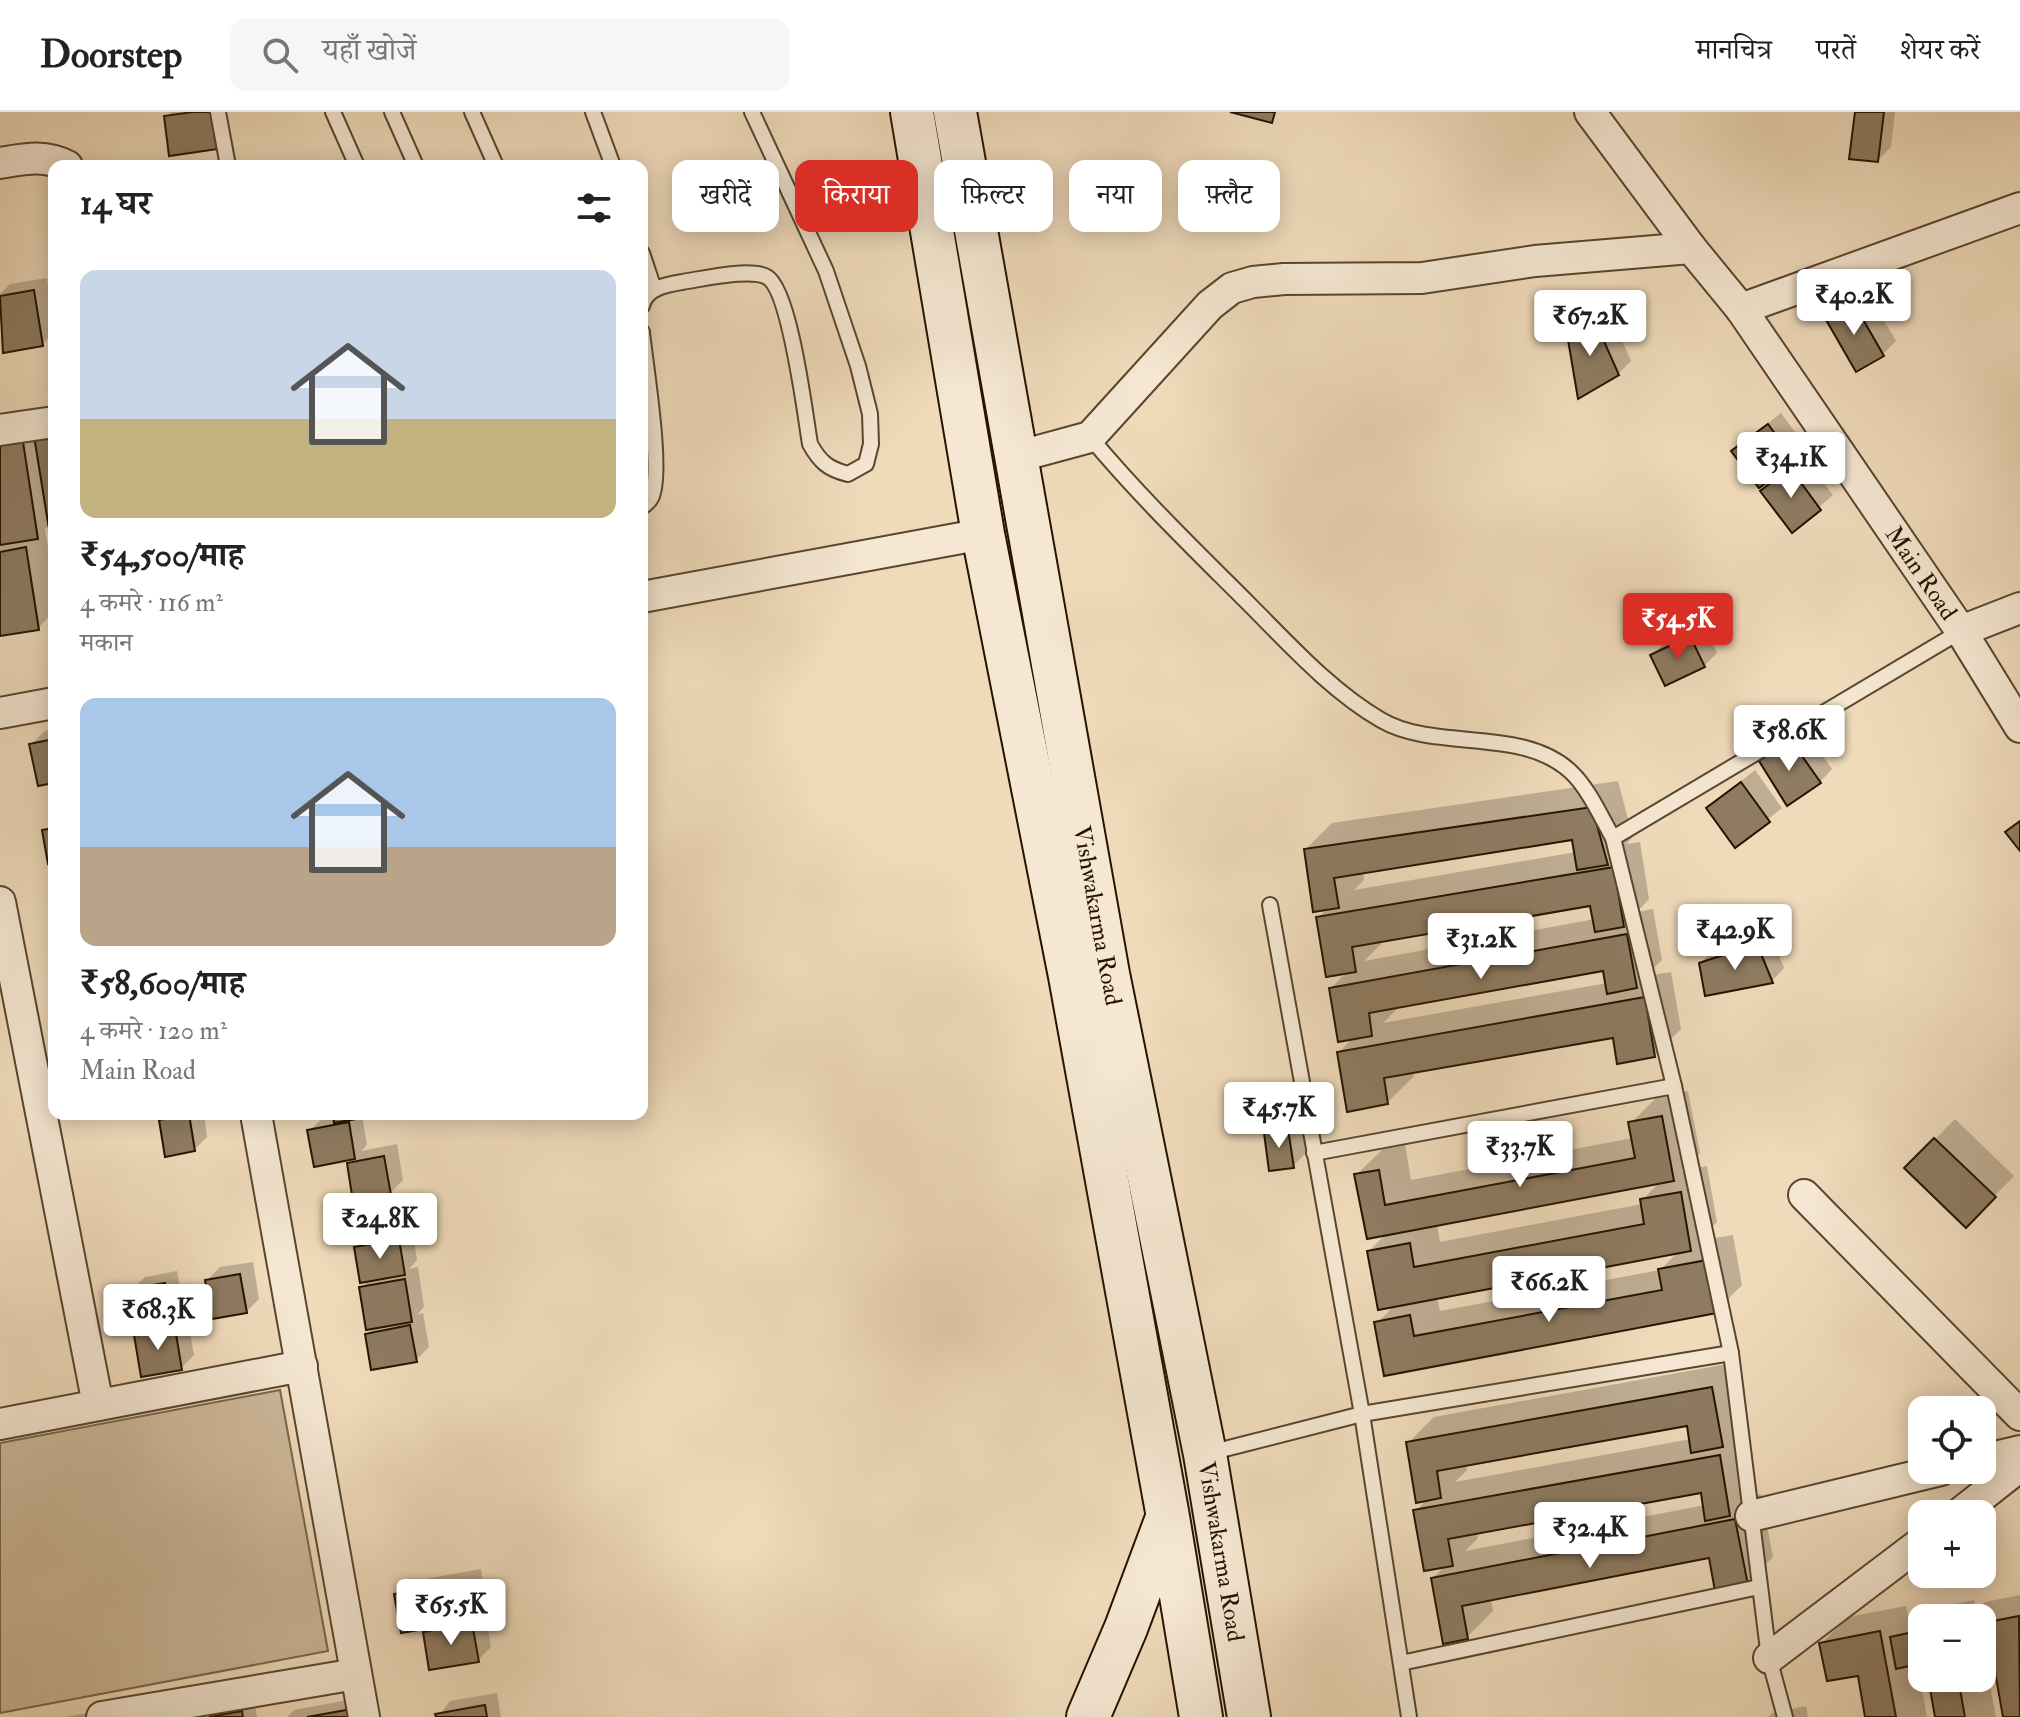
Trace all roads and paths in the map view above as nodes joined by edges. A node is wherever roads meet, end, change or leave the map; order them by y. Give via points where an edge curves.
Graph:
1 (218, 112) edge
2 (333, 112) edge
3 (392, 112) edge
4 (472, 112) edge
5 (593, 112) edge
6 (752, 112) edge
7 (912, 112) edge
8 (955, 112) edge
9 (1590, 112) edge
10 (56, 160) edge
11 (227, 160) edge
12 (354, 160) edge
13 (413, 160) edge
14 (493, 160) edge
15 (611, 160) edge
16 (0, 163) edge
17 (2020, 208) edge
18 (1691, 248) junction
19 (648, 271) edge
20 (654, 289) junction
21 (648, 294) edge
22 (1741, 309) junction
23 (648, 390) edge
24 (48, 423) edge
25 (0, 430) edge
26 (1090, 437) junction
27 (1016, 457) junction
28 (648, 502) edge
29 (983, 534) junction
30 (648, 596) edge
31 (2020, 608) edge
32 (1961, 631) junction
33 (48, 704) edge
34 (0, 713) edge
35 (2020, 727) edge
36 (1072, 765) junction
37 (1029, 770) junction
38 (1613, 838) junction
39 (0, 902) edge
40 (1270, 905) dead end
41 (1674, 1086) junction
42 (257, 1120) edge
43 (1314, 1153) junction
44 (1804, 1195) dead end
45 (1731, 1353) junction
46 (302, 1366) junction
47 (98, 1405) junction
48 (1362, 1414) junction
49 (2020, 1415) edge
50 (0, 1424) edge
51 (2020, 1451) edge
52 (1205, 1454) junction
53 (1996, 1457) edge
54 (2020, 1466) edge
55 (1908, 1478) edge
56 (1977, 1500) edge
57 (1751, 1516) junction
58 (1168, 1517) junction
59 (1908, 1553) edge
60 (1759, 1587) junction
61 (1769, 1658) junction
62 (1401, 1663) junction
63 (356, 1674) junction
64 (145, 1713) edge
65 (102, 1717) edge
66 (364, 1717) edge
67 (1088, 1717) edge
68 (1201, 1717) edge
69 (1249, 1717) edge
70 (1409, 1717) edge
71 (1785, 1717) edge

1 - 11 lane
2 - 12 lane
3 - 13 lane
4 - 14 lane
5 - 15 lane
6 - 20 lane via 826,271 858,366 870,414 866,464 848,474 831,470 810,444 785,309 777,286 767,277 753,273
7 - 29 main road, Vishwakarma Road
8 - 27 main road, Vishwakarma Road
9 - 18 street, Main Road
10 - 16 street
17 - 22 street
18 - 22 street, Main Road
18 - 26 street via 1535,261 1422,278 1284,279 1232,288 1210,305
19 - 20 lane
20 - 21 lane
22 - 32 street, Main Road
23 - 28 lane via 655,458
24 - 25 street
26 - 27 street
26 - 38 lane via 1130,486 1350,699 1410,733 1514,745 1558,762 1573,773
27 - 36 main road, Vishwakarma Road
29 - 30 street
29 - 37 main road, Vishwakarma Road
31 - 32 street
32 - 35 street, Main Road
32 - 38 lane
33 - 34 street
36 - 37 main road
36 - 52 main road, Vishwakarma Road via 1108,974
37 - 58 main road, Vishwakarma Road
38 - 41 lane
39 - 47 street
40 - 43 lane
41 - 43 lane
41 - 45 lane
42 - 46 street
43 - 48 lane
44 - 49 street
45 - 48 lane
45 - 57 lane
46 - 47 street
46 - 63 street
47 - 50 street
48 - 52 lane
48 - 62 lane
51 - 53 street
52 - 69 main road, Vishwakarma Road
54 - 56 street
55 - 57 street
57 - 60 lane
58 - 67 main road
58 - 68 main road, Vishwakarma Road
59 - 61 street
60 - 61 lane
60 - 62 lane
61 - 71 lane
62 - 70 lane
63 - 64 street
63 - 66 street
64 - 65 street

